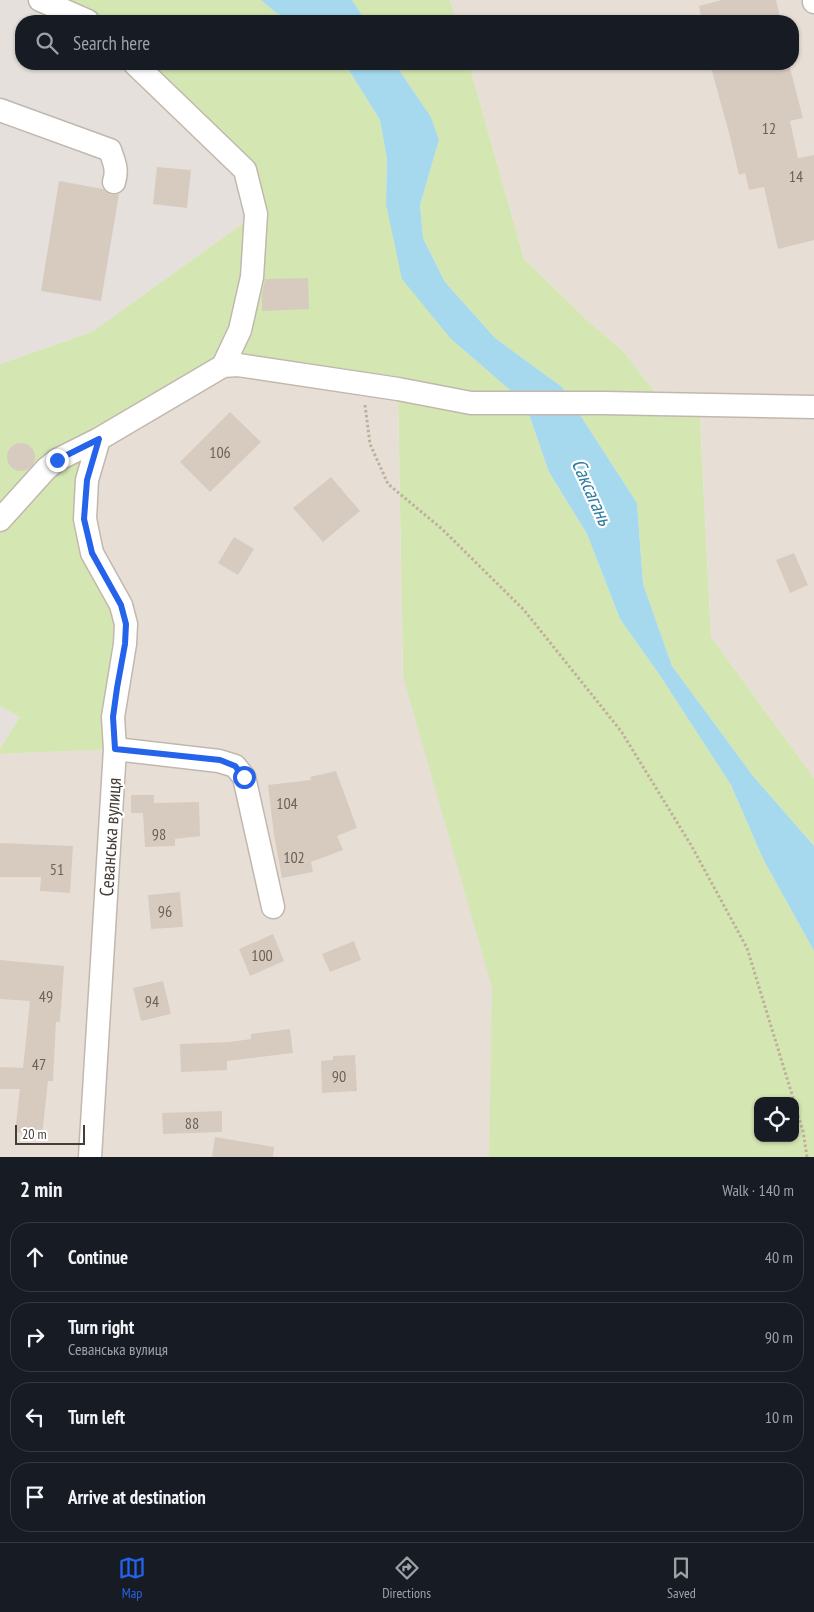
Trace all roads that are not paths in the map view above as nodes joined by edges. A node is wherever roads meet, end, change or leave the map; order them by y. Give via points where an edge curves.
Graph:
1 (40, 0) edge
2 (74, 15) edge
3 (141, 70) edge
4 (0, 110) edge
5 (114, 182) dead end
6 (223, 366) junction
7 (814, 407) edge
8 (99, 439) junction
9 (0, 520) edge
10 (115, 749) junction
11 (273, 907) dead end
12 (90, 1157) edge

1 - 2 street
3 - 6 street via 245,170 256,214 252,277 240,330
4 - 5 street via 110,150 116,166
6 - 7 street via 238,365 366,384 471,403
6 - 8 street
8 - 9 street via 46,469
8 - 10 street, Севанська вулиця via 87,480 84,519 92,553 121,605 126,624 113,717
10 - 11 street via 220,760 235,766 244,777
10 - 12 street, Севанська вулиця

